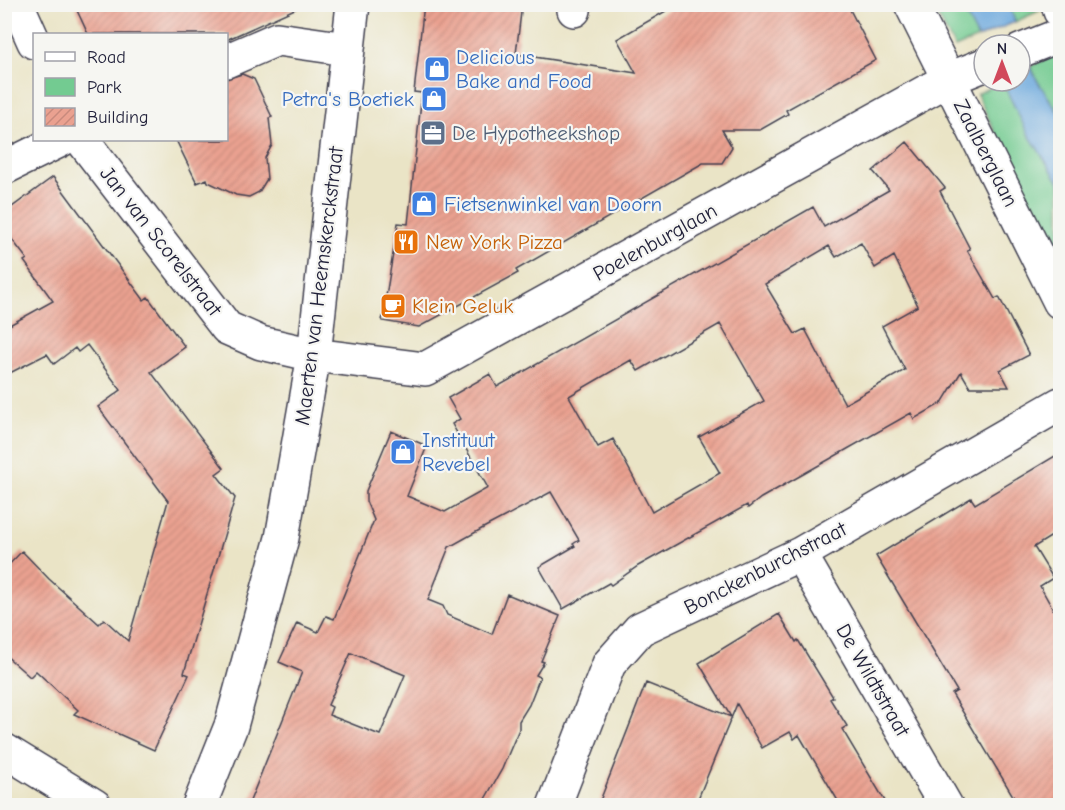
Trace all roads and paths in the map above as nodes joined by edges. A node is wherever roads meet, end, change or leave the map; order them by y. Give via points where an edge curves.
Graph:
1 (17, 4) edge
2 (353, 4) edge
3 (911, 4) edge
4 (1058, 4) edge
5 (1060, 11) edge
6 (1060, 35) edge
7 (33, 40) edge
8 (1032, 46) edge
9 (346, 49) junction
10 (228, 60) edge
11 (972, 70) edge
12 (949, 79) junction
13 (59, 141) edge
14 (83, 141) edge
15 (4, 168) edge
16 (1060, 302) edge
17 (314, 355) junction
18 (1060, 404) edge
19 (800, 554) junction
20 (4, 750) edge
21 (95, 806) edge
22 (199, 806) edge
23 (554, 806) edge
24 (946, 806) edge

1 - 7 street
2 - 9 street, Maerten van Heemskerckstraat
3 - 12 street, Zaalberglaan
4 - 5 street
6 - 8 street
9 - 10 street via 277,39
9 - 17 street, Maerten van Heemskerckstraat
11 - 12 street, Poelenburglaan
12 - 16 street, Zaalberglaan
12 - 17 street, Poelenburglaan via 425,369
13 - 15 street
14 - 17 street, Jan van Scorelstraat via 227,328 261,343
17 - 22 street, Maerten van Heemskerckstraat via 282,538 231,726
18 - 19 street, Bonckenburchstraat
19 - 23 street, Bonckenburchstraat via 640,629 609,664
19 - 24 street, De Wildtstraat
20 - 21 street

